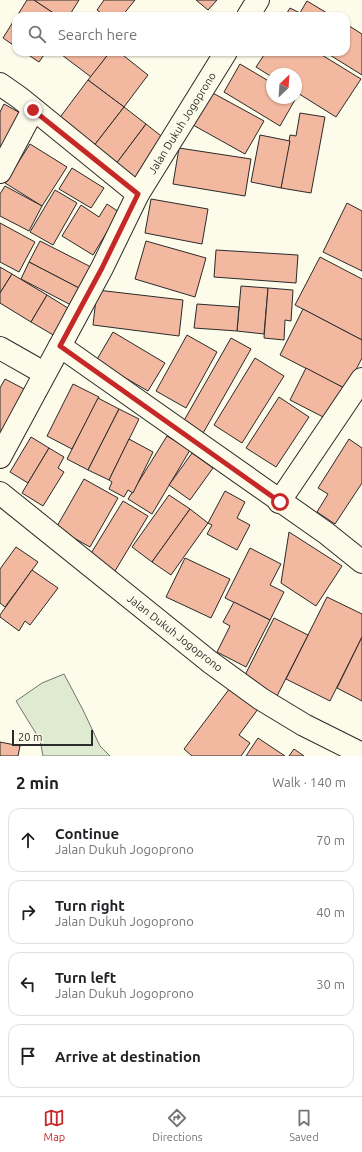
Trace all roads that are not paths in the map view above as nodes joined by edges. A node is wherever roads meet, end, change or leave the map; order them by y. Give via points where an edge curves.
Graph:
1 (258, 0) edge
2 (250, 12) edge
3 (224, 56) edge
4 (0, 84) edge
5 (33, 110) junction
6 (0, 172) edge
7 (138, 194) junction
8 (60, 346) junction
9 (0, 348) edge
10 (44, 373) junction
11 (362, 379) edge
12 (0, 457) edge
13 (0, 493) edge
14 (280, 502) junction
15 (362, 562) edge
16 (362, 754) edge

1 - 2 street
3 - 7 street, Jalan Dukuh Jogoprono
4 - 5 street
5 - 6 street
5 - 7 street
7 - 8 street, Jalan Dukuh Jogoprono
8 - 10 street, Jalan Dukuh Jogoprono
8 - 14 street
9 - 10 street
10 - 12 street, Jalan Dukuh Jogoprono
11 - 14 street
13 - 16 street, Jalan Dukuh Jogoprono via 210,662 261,699 304,725
14 - 15 street via 326,533

